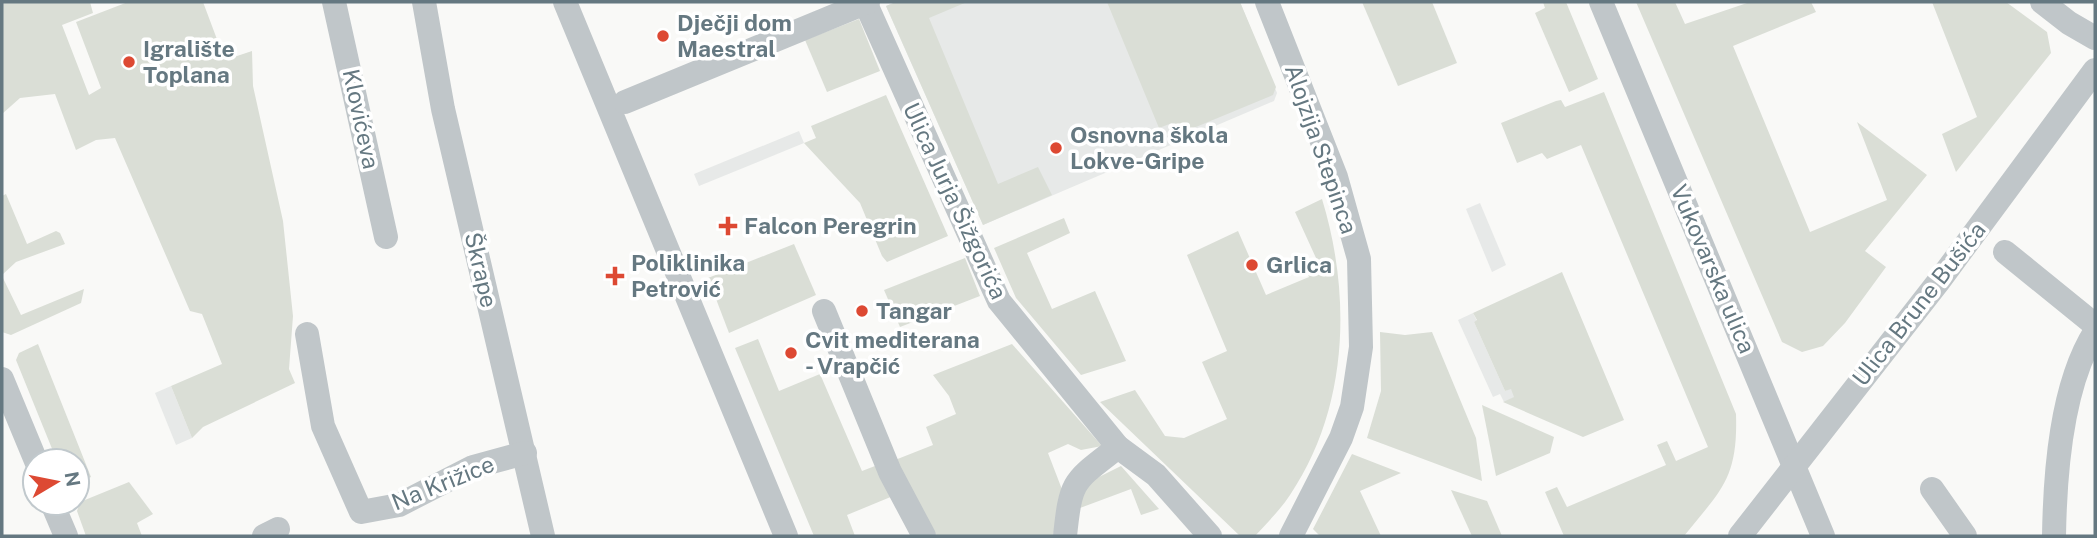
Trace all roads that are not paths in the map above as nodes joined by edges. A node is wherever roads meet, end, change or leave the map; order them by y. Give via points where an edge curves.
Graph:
1 (334, 2) edge
2 (424, 2) edge
3 (565, 2) edge
4 (866, 2) edge
5 (1267, 2) edge
6 (1601, 2) edge
7 (2042, 2) edge
8 (2095, 38) edge
9 (2095, 70) edge
10 (625, 102) dead end
11 (386, 237) dead end
12 (2005, 252) dead end
13 (824, 311) dead end
14 (2095, 324) edge
15 (2095, 332) edge
16 (307, 334) dead end
17 (2, 379) edge
18 (30, 447) edge
19 (1118, 447) junction
20 (524, 453) junction
21 (1794, 466) junction
22 (1932, 489) dead end
23 (58, 517) edge
24 (66, 536) edge
25 (543, 536) edge
26 (786, 536) edge
27 (924, 536) edge
28 (1065, 536) edge
29 (1210, 536) edge
30 (1291, 536) edge
31 (1740, 536) edge
32 (1823, 536) edge
33 (1965, 536) edge
34 (2053, 536) edge

1 - 11 street, Klovićeva
2 - 20 street, Škrape via 443,109
3 - 26 street
4 - 10 street, Ulica Jurja Šižgorića
4 - 19 street, Ulica Jurja Šižgorića via 999,301
5 - 30 street, Alojzija Stepinca via 1336,177 1359,259 1361,347 1352,407
6 - 21 street, Vukovarska ulica
7 - 8 street
9 - 21 street, Ulica Brune Bušića
12 - 14 street
13 - 27 street via 890,472
15 - 34 street via 2084,349 2061,435
16 - 20 street, Na Križice via 323,426 362,513 399,505 472,467
17 - 18 street
19 - 28 street via 1076,479 1069,496
19 - 29 street, Ulica Jurja Šižgorića via 1156,475
20 - 25 street, Škrape
21 - 31 street, Ulica Brune Bušića
21 - 32 street, Vukovarska ulica
22 - 33 street
23 - 24 street

